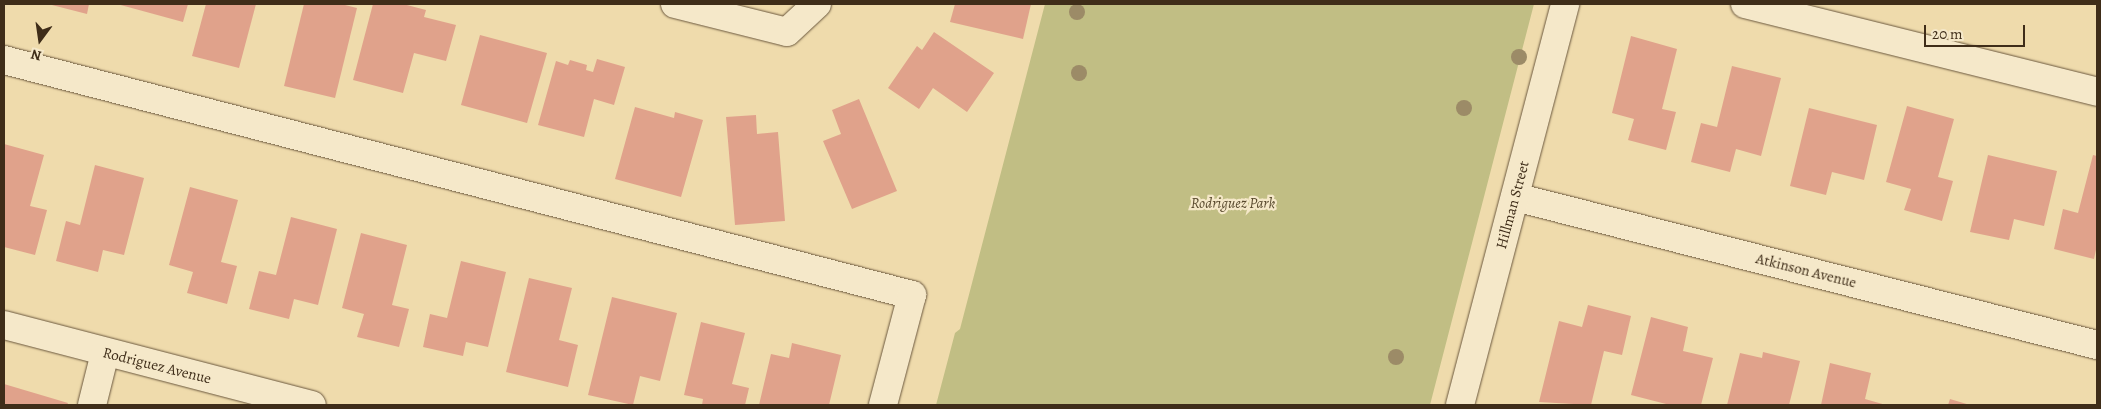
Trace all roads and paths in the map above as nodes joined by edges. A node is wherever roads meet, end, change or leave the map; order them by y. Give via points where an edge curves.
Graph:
1 (675, 4) edge
2 (817, 4) edge
3 (1565, 4) edge
4 (1745, 4) edge
5 (4, 60) edge
6 (2097, 92) edge
7 (1515, 197) junction
8 (4, 325) edge
9 (2097, 345) edge
10 (105, 353) junction
11 (92, 405) edge
12 (312, 405) edge
13 (883, 405) edge
14 (1460, 405) edge

1 - 2 street via 787,32
3 - 7 street, Hillman Street
4 - 6 street
5 - 13 street via 912,295
7 - 9 street, Atkinson Avenue
7 - 14 street, Hillman Street
8 - 10 street, Rodriguez Avenue
10 - 11 street
10 - 12 street, Rodriguez Avenue

